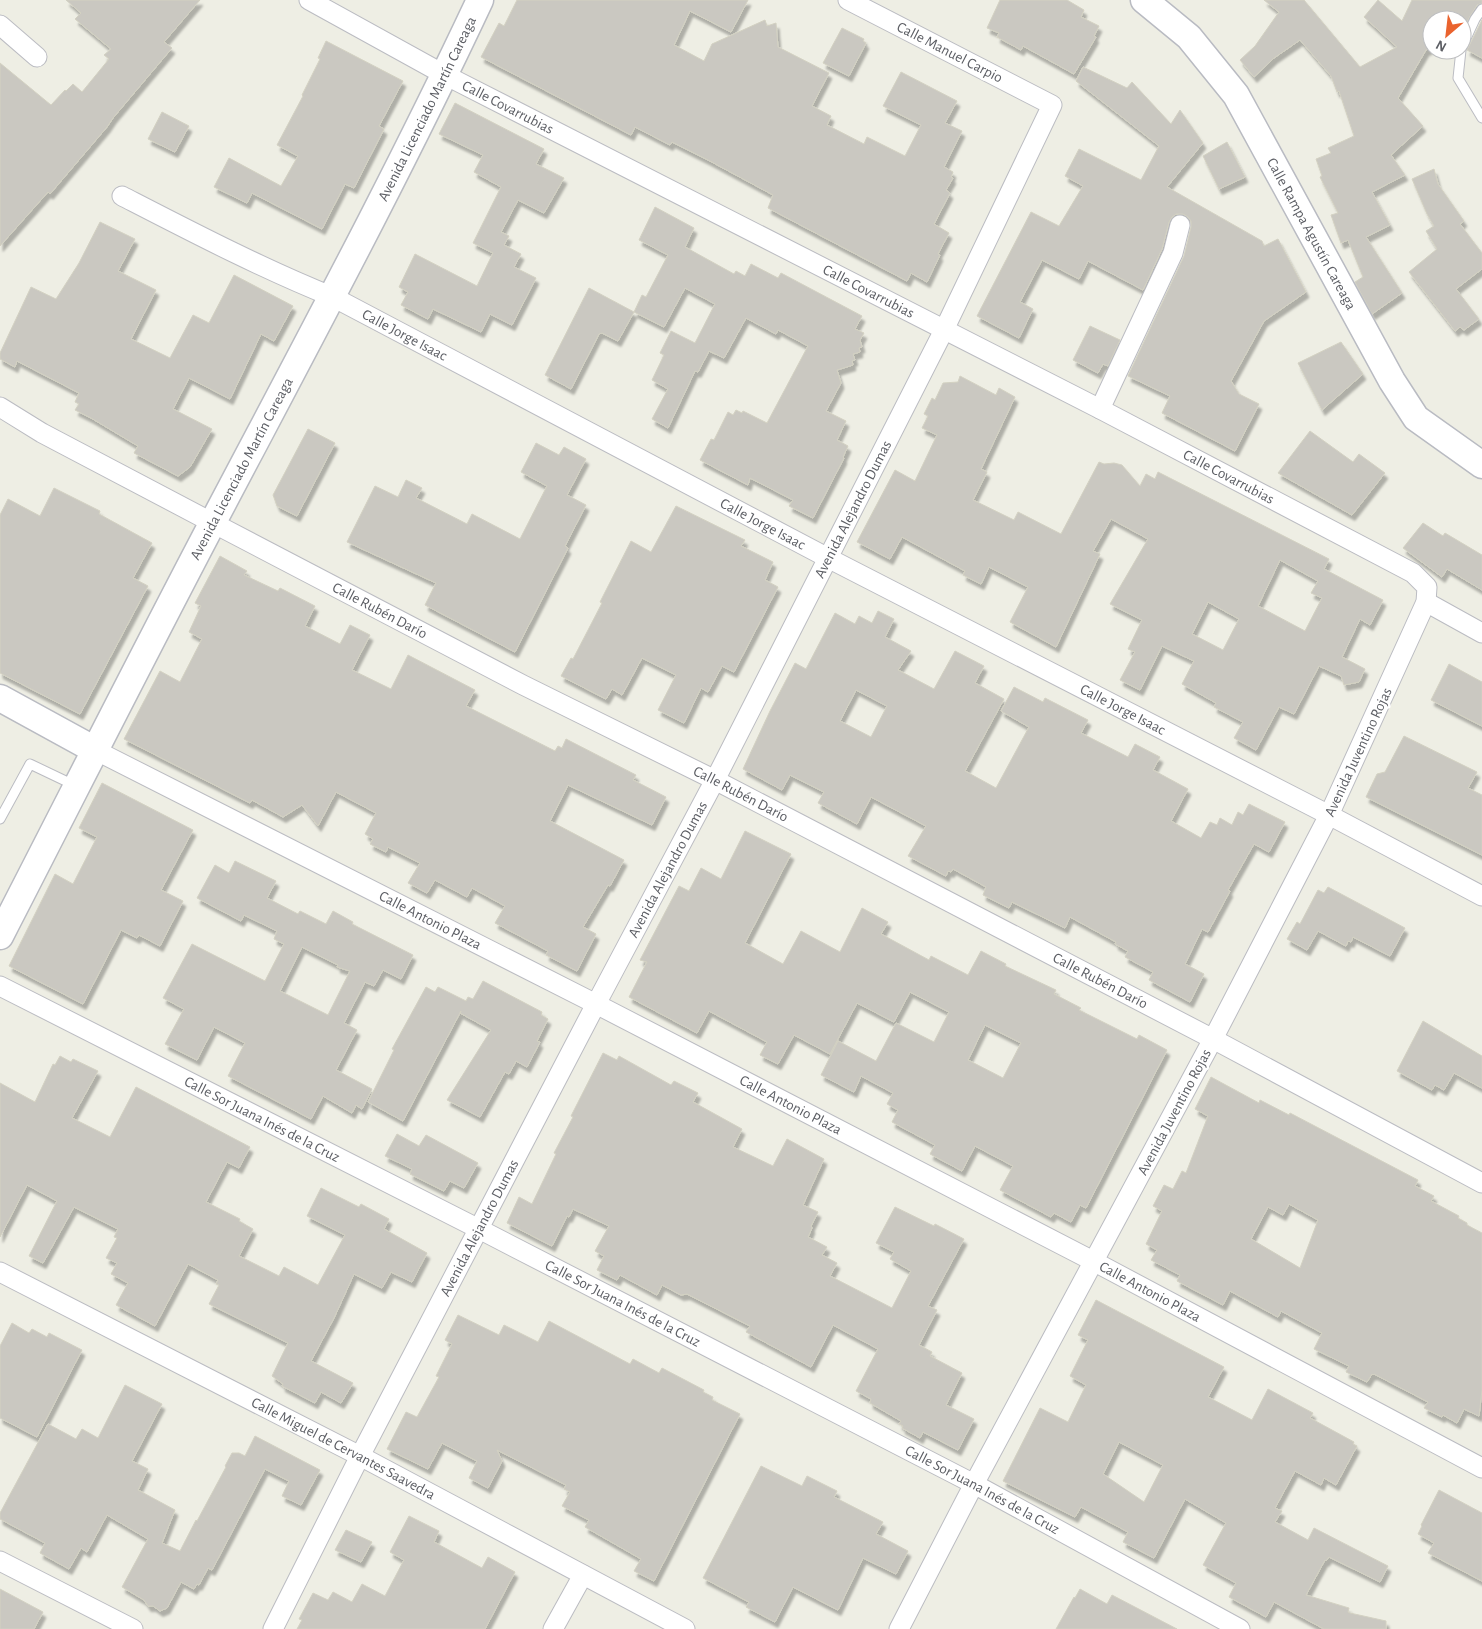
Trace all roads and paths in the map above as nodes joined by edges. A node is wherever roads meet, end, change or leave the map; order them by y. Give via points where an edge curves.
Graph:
1 (308, 0) edge
2 (480, 0) edge
3 (848, 0) edge
4 (1144, 0) edge
5 (1482, 9) edge
6 (0, 25) edge
7 (1472, 25) edge
8 (37, 57) dead end
9 (1460, 60) edge
10 (445, 75) junction
11 (1052, 105) joint
12 (1482, 118) edge
13 (122, 196) dead end
14 (1180, 225) dead end
15 (333, 297) junction
16 (944, 330) junction
17 (0, 407) edge
18 (1100, 409) junction
19 (1482, 465) edge
20 (213, 523) junction
21 (828, 558) junction
22 (1426, 594) junction
23 (1482, 633) edge
24 (0, 698) edge
25 (95, 750) junction
26 (715, 780) junction
27 (76, 786) junction
28 (1329, 815) junction
29 (0, 819) edge
30 (1482, 896) edge
31 (0, 936) edge
32 (0, 986) edge
33 (596, 1004) junction
34 (1213, 1039) junction
35 (1482, 1183) edge
36 (479, 1229) junction
37 (1093, 1262) junction
38 (0, 1272) edge
39 (360, 1456) junction
40 (1482, 1468) edge
41 (974, 1484) junction
42 (0, 1561) edge
43 (583, 1575) junction
44 (133, 1629) edge
45 (273, 1629) edge
46 (553, 1629) edge
47 (685, 1629) edge
48 (899, 1629) edge
49 (1240, 1629) edge

1 - 10 street, Calle Covarrubias
2 - 10 street, Avenida Licenciado Martín Careaga
3 - 11 street, Calle Manuel Carpio
4 - 19 street, Calle Rampa Agustín Careaga via 1189,37 1236,95 1392,381 1416,418
5 - 7 lane
6 - 8 street
9 - 12 lane via 1458,78
10 - 15 street, Avenida Licenciado Martín Careaga
10 - 16 street, Calle Covarrubias
11 - 16 street, Avenida Alejandro Dumas
13 - 15 street, Calle Jorge Isaac via 294,282
14 - 18 street via 1174,254
15 - 20 street, Avenida Licenciado Martín Careaga
15 - 21 street, Calle Jorge Isaac
16 - 18 street, Calle Covarrubias
16 - 21 street, Avenida Alejandro Dumas
17 - 20 street, Calle Rubén Darío via 42,433
18 - 22 street, Calle Covarrubias via 1413,573
20 - 25 street, Avenida Licenciado Martín Careaga
20 - 26 street, Calle Rubén Darío
21 - 26 street, Avenida Alejandro Dumas
21 - 28 street, Calle Jorge Isaac
22 - 23 street, Calle Covarrubias
22 - 28 street, Avenida Juventino Rojas
24 - 25 street
25 - 27 street, Avenida Licenciado Martín Careaga
25 - 33 street, Calle Antonio Plaza
26 - 33 street, Avenida Alejandro Dumas
26 - 34 street, Calle Rubén Darío
27 - 29 lane via 30,764
27 - 31 street, Avenida Licenciado Martín Careaga
28 - 30 street, Calle Jorge Isaac
28 - 34 street, Avenida Juventino Rojas
32 - 36 street, Calle Sor Juana Inés de la Cruz
33 - 36 street, Avenida Alejandro Dumas
33 - 37 street, Calle Antonio Plaza
34 - 35 street, Calle Rubén Darío
34 - 37 street, Avenida Juventino Rojas
36 - 39 street, Avenida Alejandro Dumas
36 - 41 street, Calle Sor Juana Inés de la Cruz
37 - 40 street, Calle Antonio Plaza
37 - 41 street, Avenida Juventino Rojas
38 - 39 street, Calle Miguel de Cervantes Saavedra
39 - 43 street, Calle Miguel de Cervantes Saavedra
39 - 45 street, Avenida Alejandro Dumas
41 - 48 street, Avenida Juventino Rojas
41 - 49 street, Calle Sor Juana Inés de la Cruz
42 - 44 street
43 - 46 street
43 - 47 street, Calle Miguel de Cervantes Saavedra

